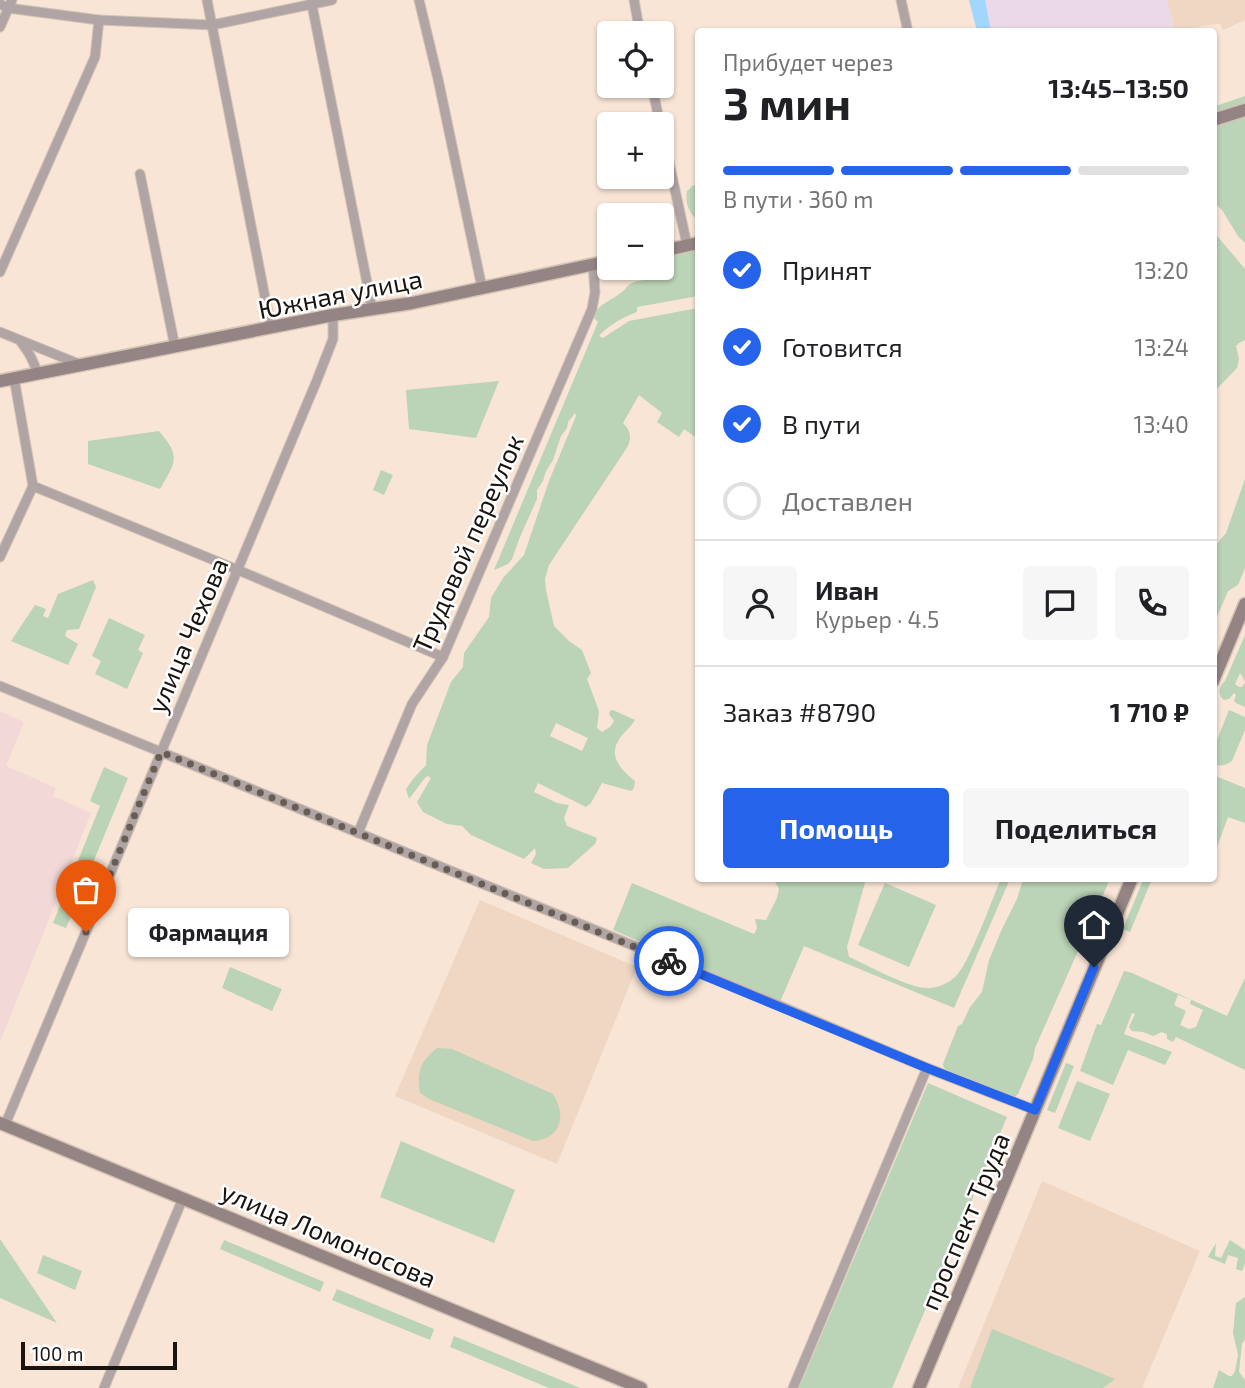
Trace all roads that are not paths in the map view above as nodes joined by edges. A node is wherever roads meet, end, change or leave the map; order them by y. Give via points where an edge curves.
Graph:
1 (206, 0) edge
2 (332, 0) edge
3 (419, 0) edge
4 (634, 0) edge
5 (901, 0) edge
6 (312, 2) edge
7 (7, 4) edge
8 (99, 20) junction
9 (638, 21) edge
10 (212, 25) junction
11 (0, 27) edge
12 (907, 28) edge
13 (1245, 110) edge
14 (1217, 119) edge
15 (140, 174) dead end
16 (674, 174) edge
17 (693, 244) edge
18 (674, 248) edge
19 (597, 263) edge
20 (593, 264) junction
21 (0, 272) edge
22 (482, 288) junction
23 (372, 308) junction
24 (334, 315) junction
25 (271, 328) junction
26 (0, 331) edge
27 (17, 338) junction
28 (175, 348) junction
29 (79, 365) junction
30 (37, 373) junction
31 (14, 378) junction
32 (0, 381) edge
33 (33, 486) junction
34 (0, 557) edge
35 (238, 570) junction
36 (1245, 604) edge
37 (443, 657) junction
38 (1217, 671) edge
39 (0, 686) edge
40 (161, 752) junction
41 (358, 833) junction
42 (1130, 882) edge
43 (927, 1068) junction
44 (1035, 1110) junction
45 (2, 1124) edge
46 (183, 1198) junction
47 (104, 1388) edge
48 (641, 1388) edge
49 (793, 1388) edge
50 (919, 1388) edge

1 - 10 street
2 - 6 street
3 - 22 street
4 - 9 street
5 - 12 street
6 - 10 street
6 - 23 street
7 - 8 street
7 - 11 street
8 - 10 street
8 - 21 street via 95,57
10 - 25 street
13 - 14 main road
15 - 28 street
16 - 17 street
17 - 18 main road
19 - 20 main road, Южная улица
20 - 22 main road, Южная улица
20 - 37 street, Трудовой переулок via 592,309
22 - 23 main road, Южная улица
23 - 24 main road, Южная улица
24 - 25 main road, Южная улица
24 - 35 street, улица Чехова via 333,339
25 - 28 main road, Южная улица
26 - 27 street
27 - 29 street
27 - 30 street
28 - 29 main road, Южная улица
29 - 30 main road, Южная улица
30 - 31 main road, Южная улица
31 - 32 main road, Южная улица
31 - 33 street
33 - 34 street
33 - 35 street
35 - 37 street
35 - 40 street, улица Чехова
36 - 38 main road
37 - 41 street, Трудовой переулок via 412,704
39 - 40 street
40 - 41 street
40 - 45 street, улица Чехова
41 - 43 street
42 - 44 main road, проспект Труда
43 - 44 street
43 - 49 street
44 - 50 main road, проспект Труда
45 - 46 main road, улица Ломоносова
46 - 47 street
46 - 48 main road, улица Ломоносова

